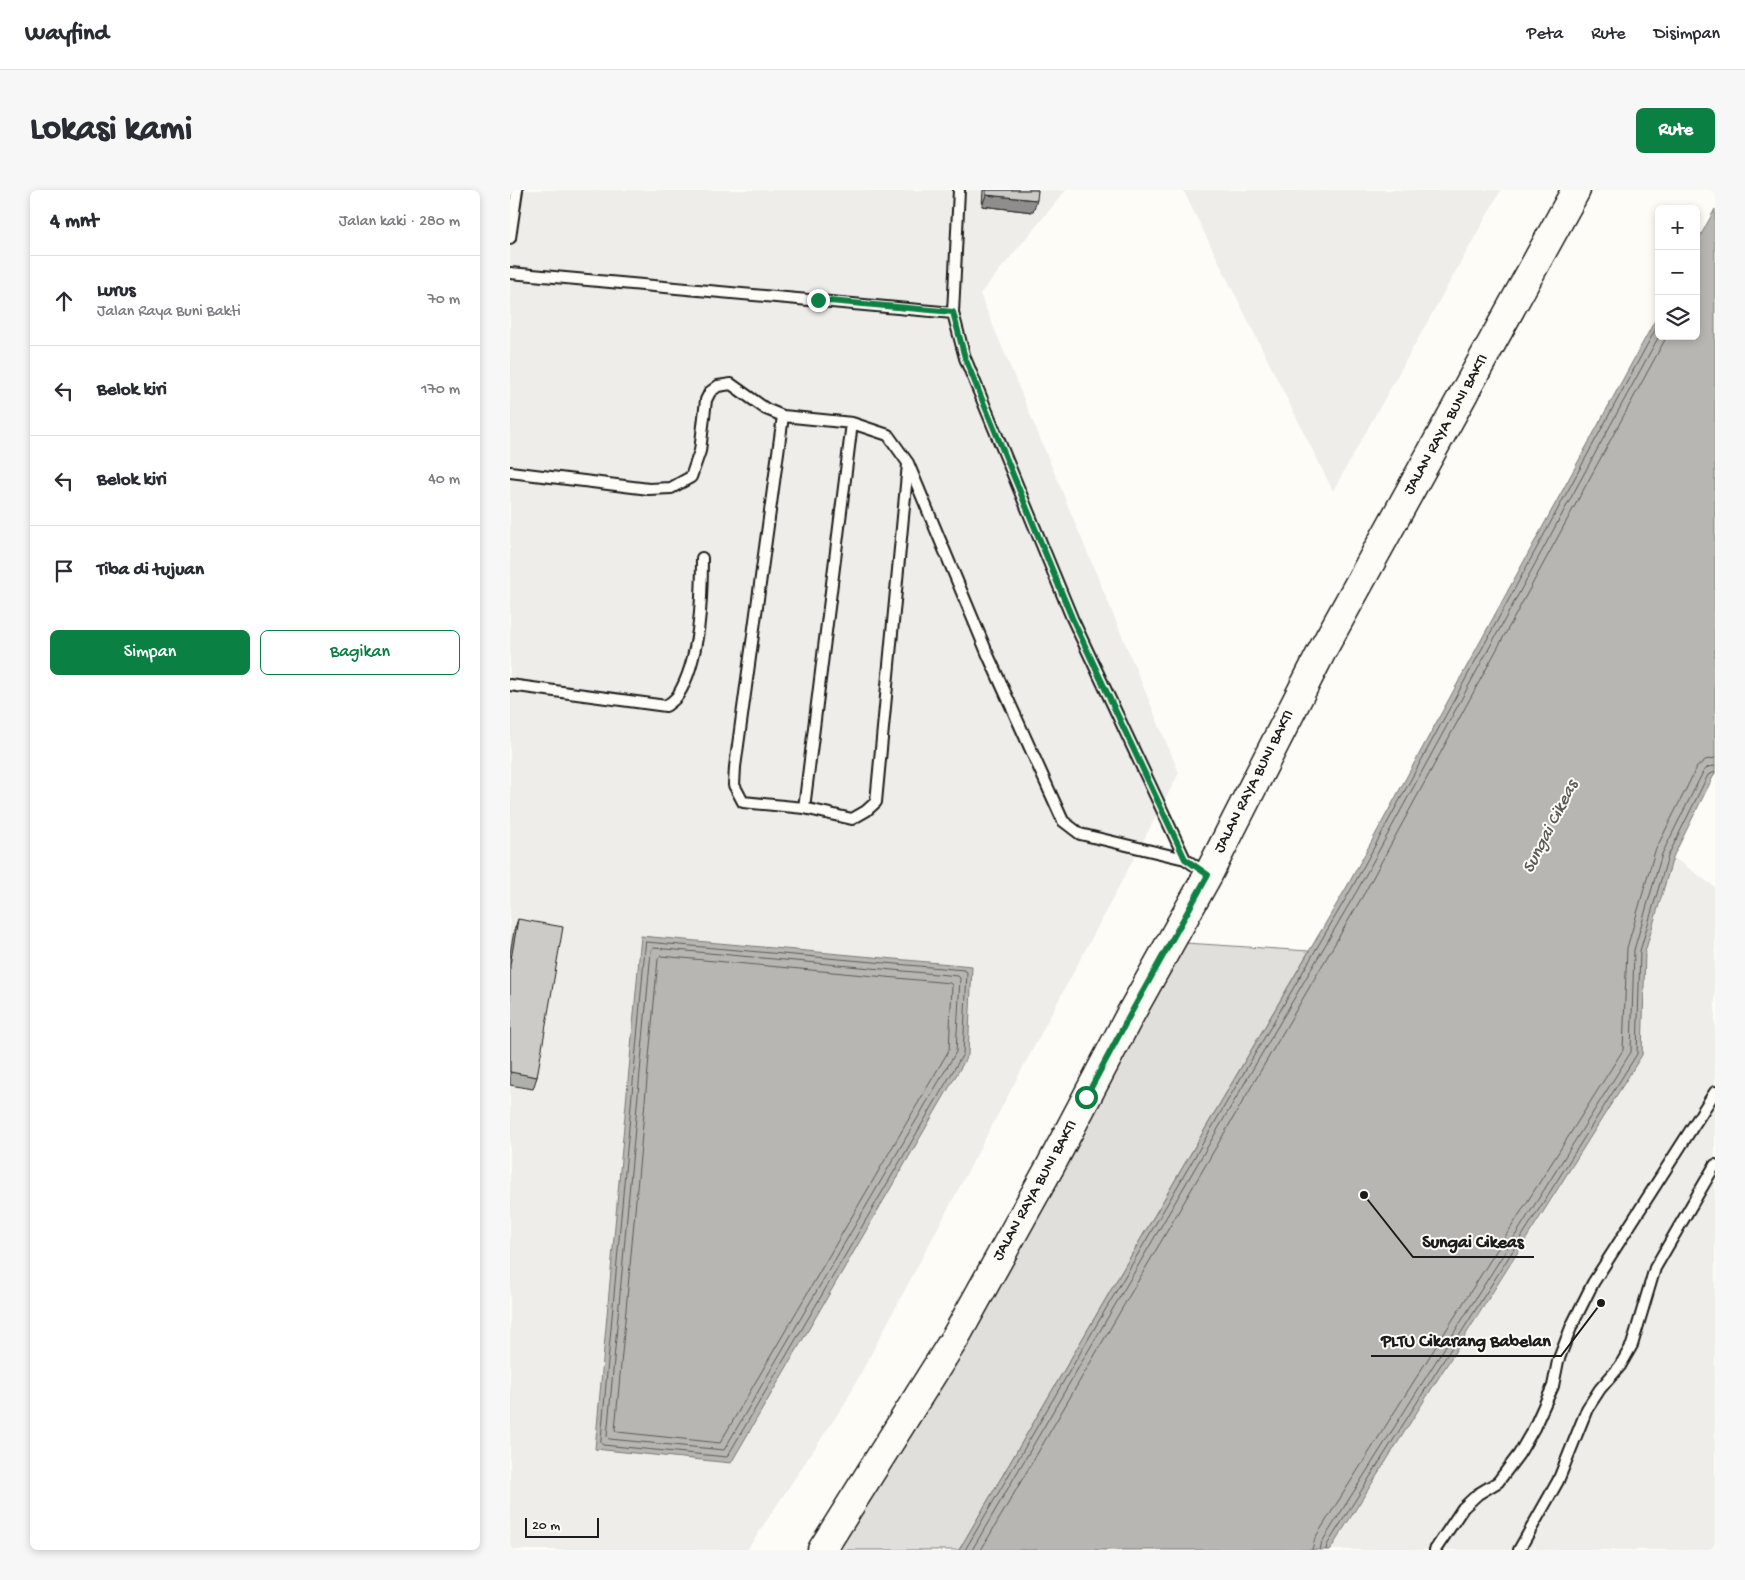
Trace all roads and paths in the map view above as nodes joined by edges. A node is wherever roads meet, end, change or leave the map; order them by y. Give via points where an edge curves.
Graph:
1 (517, 190) edge
2 (959, 190) edge
3 (1576, 190) edge
4 (510, 238) edge
5 (510, 273) edge
6 (953, 312) junction
7 (783, 416) junction
8 (852, 424) junction
9 (908, 463) junction
10 (510, 472) edge
11 (702, 558) dead end
12 (510, 685) edge
13 (804, 808) junction
14 (1185, 859) junction
15 (1208, 875) junction
16 (1715, 1092) edge
17 (1715, 1165) edge
18 (822, 1550) edge
19 (1435, 1550) edge
20 (1520, 1550) edge

1 - 4 lane
2 - 6 lane
3 - 15 main road, JALAN RAYA BUNI BAKTI via 1323,649
5 - 6 lane
6 - 14 lane via 965,358 1072,618
7 - 8 lane
7 - 10 lane via 766,409 731,384 718,386 706,400 700,451 691,478 671,488 650,489
7 - 13 lane via 734,785 743,802
8 - 9 lane via 888,435
8 - 13 lane
9 - 13 lane via 876,802 852,819
9 - 14 lane via 988,654 1064,821 1080,834
11 - 12 lane via 696,646 680,691 666,706
14 - 15 lane
15 - 18 main road, JALAN RAYA BUNI BAKTI via 955,1338
16 - 19 lane via 1593,1283 1558,1361 1553,1386 1519,1454 1498,1482 1463,1508
17 - 20 lane via 1655,1268 1632,1345 1620,1366 1586,1409 1558,1481

